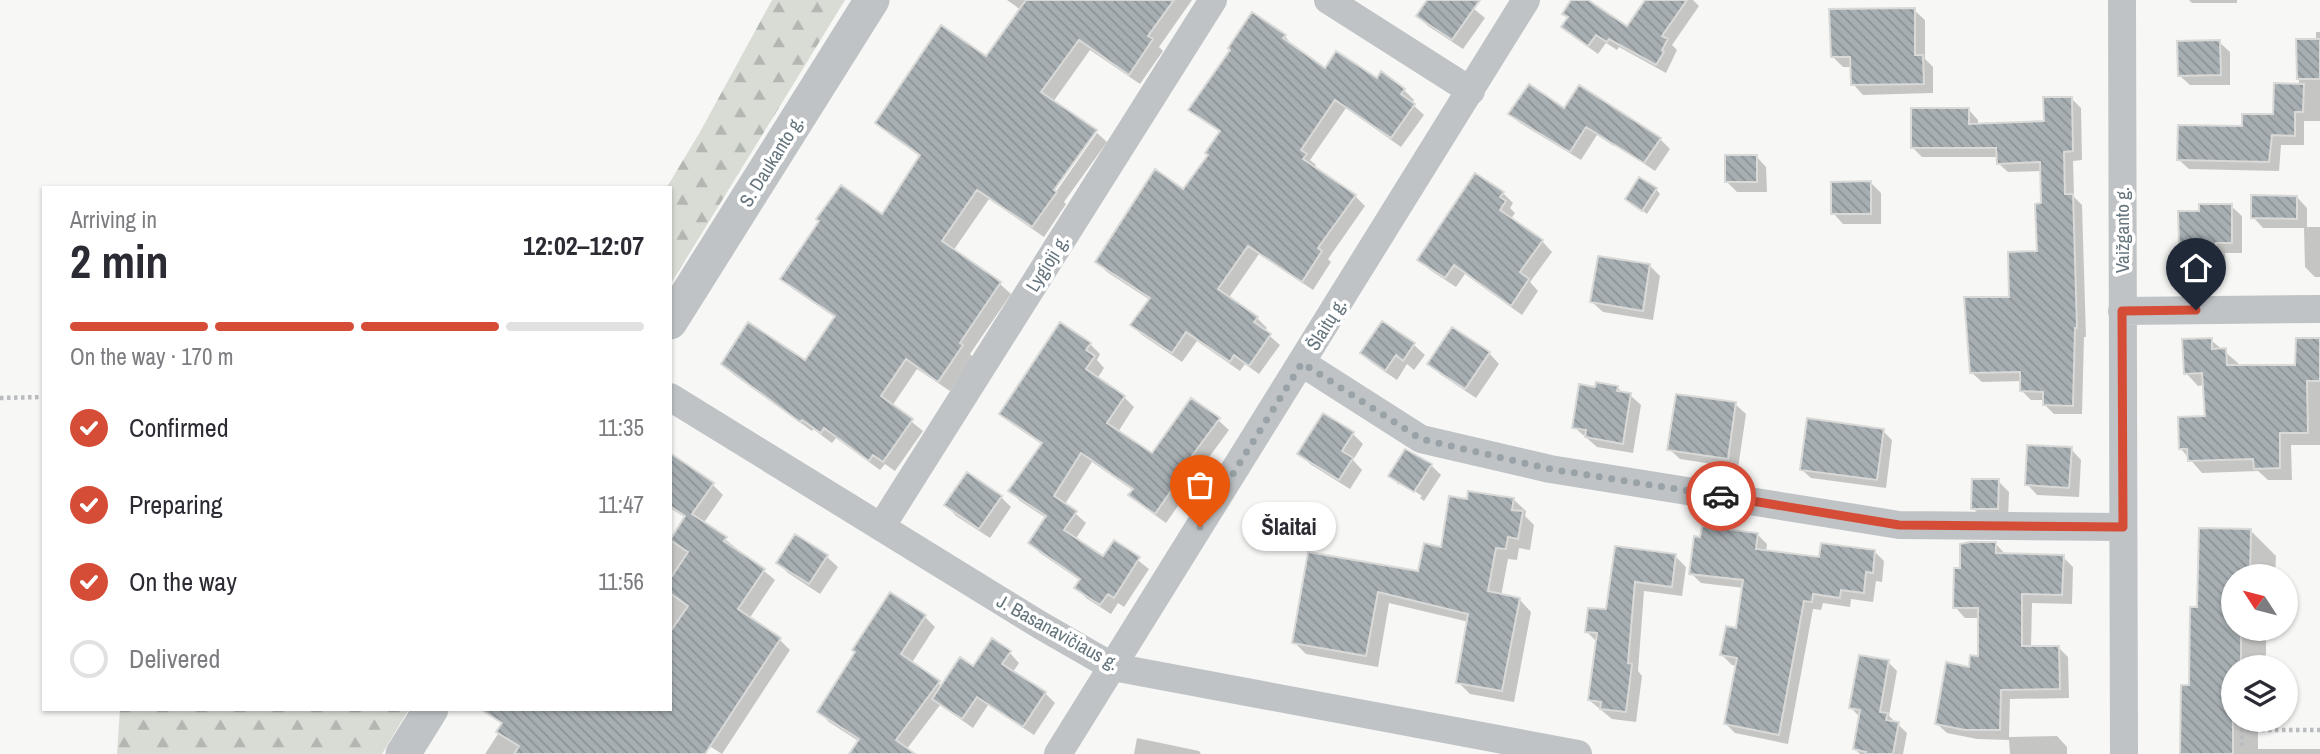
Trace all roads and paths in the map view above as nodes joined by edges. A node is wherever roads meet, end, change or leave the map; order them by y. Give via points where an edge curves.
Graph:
1 (872, 0) edge
2 (1213, 0) edge
3 (1328, 0) edge
4 (1526, 0) edge
5 (2122, 0) edge
6 (1471, 91) junction
7 (2320, 309) edge
8 (2122, 311) junction
9 (672, 320) edge
10 (1302, 363) junction
11 (42, 397) edge
12 (0, 398) edge
13 (672, 398) edge
14 (881, 527) junction
15 (2123, 527) junction
16 (1113, 667) junction
17 (430, 711) edge
18 (2320, 730) edge
19 (2242, 746) dead end
20 (403, 754) edge
21 (1058, 754) edge
22 (1578, 754) edge
23 (2124, 754) edge

1 - 9 street, S. Daukanto g.
2 - 14 street, Lygioji g.
3 - 6 street
4 - 6 street, Šlaitų g.
5 - 8 street, Vaižganto g.
6 - 10 street, Šlaitų g.
7 - 8 street
8 - 15 street, Vaižganto g.
10 - 15 street via 1421,439 1550,469 1899,525
10 - 16 street, Šlaitų g.
11 - 12 path
13 - 14 street, J. Basanavičiaus g.
14 - 16 street, J. Basanavičiaus g.
15 - 23 street, Vaižganto g.
16 - 21 street, Šlaitų g.
16 - 22 street, J. Basanavičiaus g.
17 - 20 street
18 - 19 path via 2242,730

